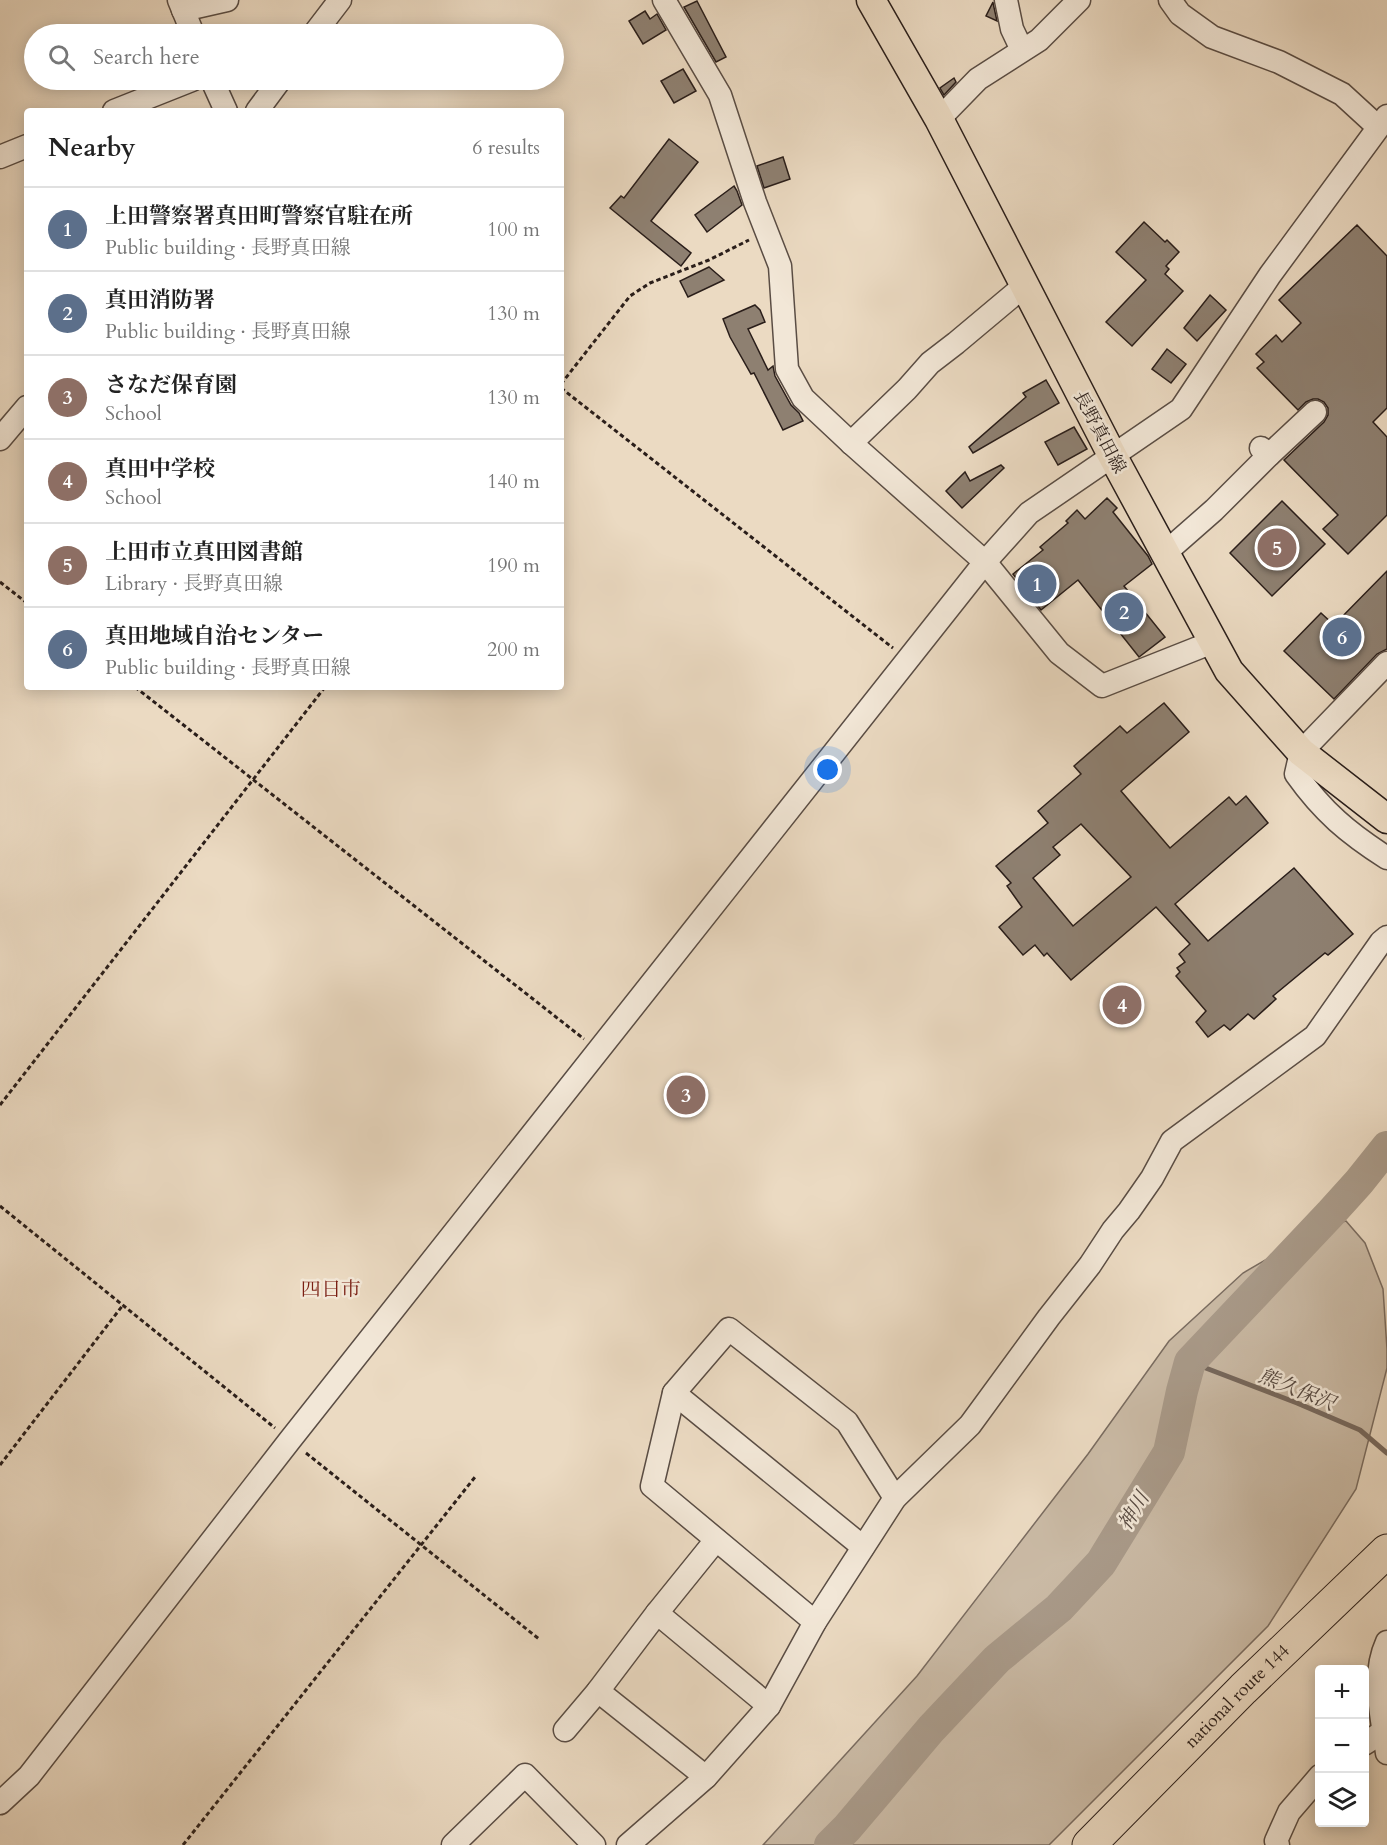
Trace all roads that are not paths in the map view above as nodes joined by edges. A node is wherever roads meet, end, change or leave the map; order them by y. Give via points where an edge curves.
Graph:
1 (227, 0) edge
2 (340, 0) edge
3 (664, 0) edge
4 (871, 0) edge
5 (1006, 0) edge
6 (1079, 0) edge
7 (1170, 0) edge
8 (181, 5) edge
9 (189, 24) edge
10 (322, 24) edge
11 (1022, 50) junction
12 (167, 90) edge
13 (217, 90) edge
14 (273, 90) edge
15 (122, 108) edge
16 (225, 108) edge
17 (259, 108) edge
18 (939, 119) junction
19 (1383, 121) edge
20 (24, 147) edge
21 (0, 156) edge
22 (1024, 286) junction
23 (24, 411) edge
24 (1315, 412) dead end
25 (0, 439) edge
26 (851, 443) junction
27 (1112, 455) junction
28 (1165, 553) junction
29 (985, 562) junction
30 (1213, 642) junction
31 (1387, 663) edge
32 (1301, 753) junction
33 (1387, 819) edge
34 (1387, 858) edge
35 (1387, 937) edge
36 (674, 1393) junction
37 (895, 1498) junction
38 (716, 1540) junction
39 (863, 1547) junction
40 (1387, 1551) edge
41 (657, 1613) junction
42 (815, 1622) junction
43 (1387, 1642) edge
44 (598, 1690) junction
45 (769, 1706) junction
46 (565, 1730) dead end
47 (1386, 1742) edge
48 (1369, 1744) edge
49 (706, 1777) junction
50 (1315, 1782) edge
51 (0, 1803) edge
52 (453, 1845) edge
53 (594, 1845) edge
54 (628, 1845) edge
55 (1089, 1845) edge
56 (1278, 1845) edge

1 - 8 street
2 - 10 street
3 - 26 street via 720,96 780,266 787,369 803,398
4 - 18 main road, 長野真田線
5 - 11 street via 1012,29
6 - 11 street via 1039,40
7 - 19 street via 1180,14 1212,37 1279,62 1342,94
8 - 9 street
11 - 18 street via 978,79
12 - 15 street
13 - 16 street
14 - 17 street
18 - 22 main road, 長野真田線
19 - 27 street via 1270,274 1181,409
20 - 21 street
22 - 26 street via 930,363
22 - 27 main road, 長野真田線
23 - 25 street
24 - 28 street via 1265,451 1214,510
26 - 29 street
27 - 28 main road, 長野真田線
27 - 29 street via 1029,513
28 - 30 main road, 長野真田線
29 - 30 street via 1059,653 1102,686
29 - 51 street via 29,1776
30 - 32 main road, 長野真田線 via 1229,671
31 - 32 street
32 - 33 main road, 長野真田線
32 - 34 street via 1296,774 1313,797 1356,838
35 - 37 street via 1316,1036 1172,1141 1129,1211 970,1425
36 - 37 street via 729,1329 847,1422
36 - 38 street via 652,1486
36 - 39 street
37 - 39 street
38 - 41 street
38 - 42 street
39 - 42 street
40 - 55 highway, national route 144
41 - 44 street
41 - 45 street
42 - 45 street
43 - 47 street via 1380,1658 1379,1681
44 - 46 street
44 - 49 street
45 - 49 street
47 - 48 street
49 - 54 street
50 - 56 street via 1289,1812 1276,1841
52 - 53 street via 525,1774

